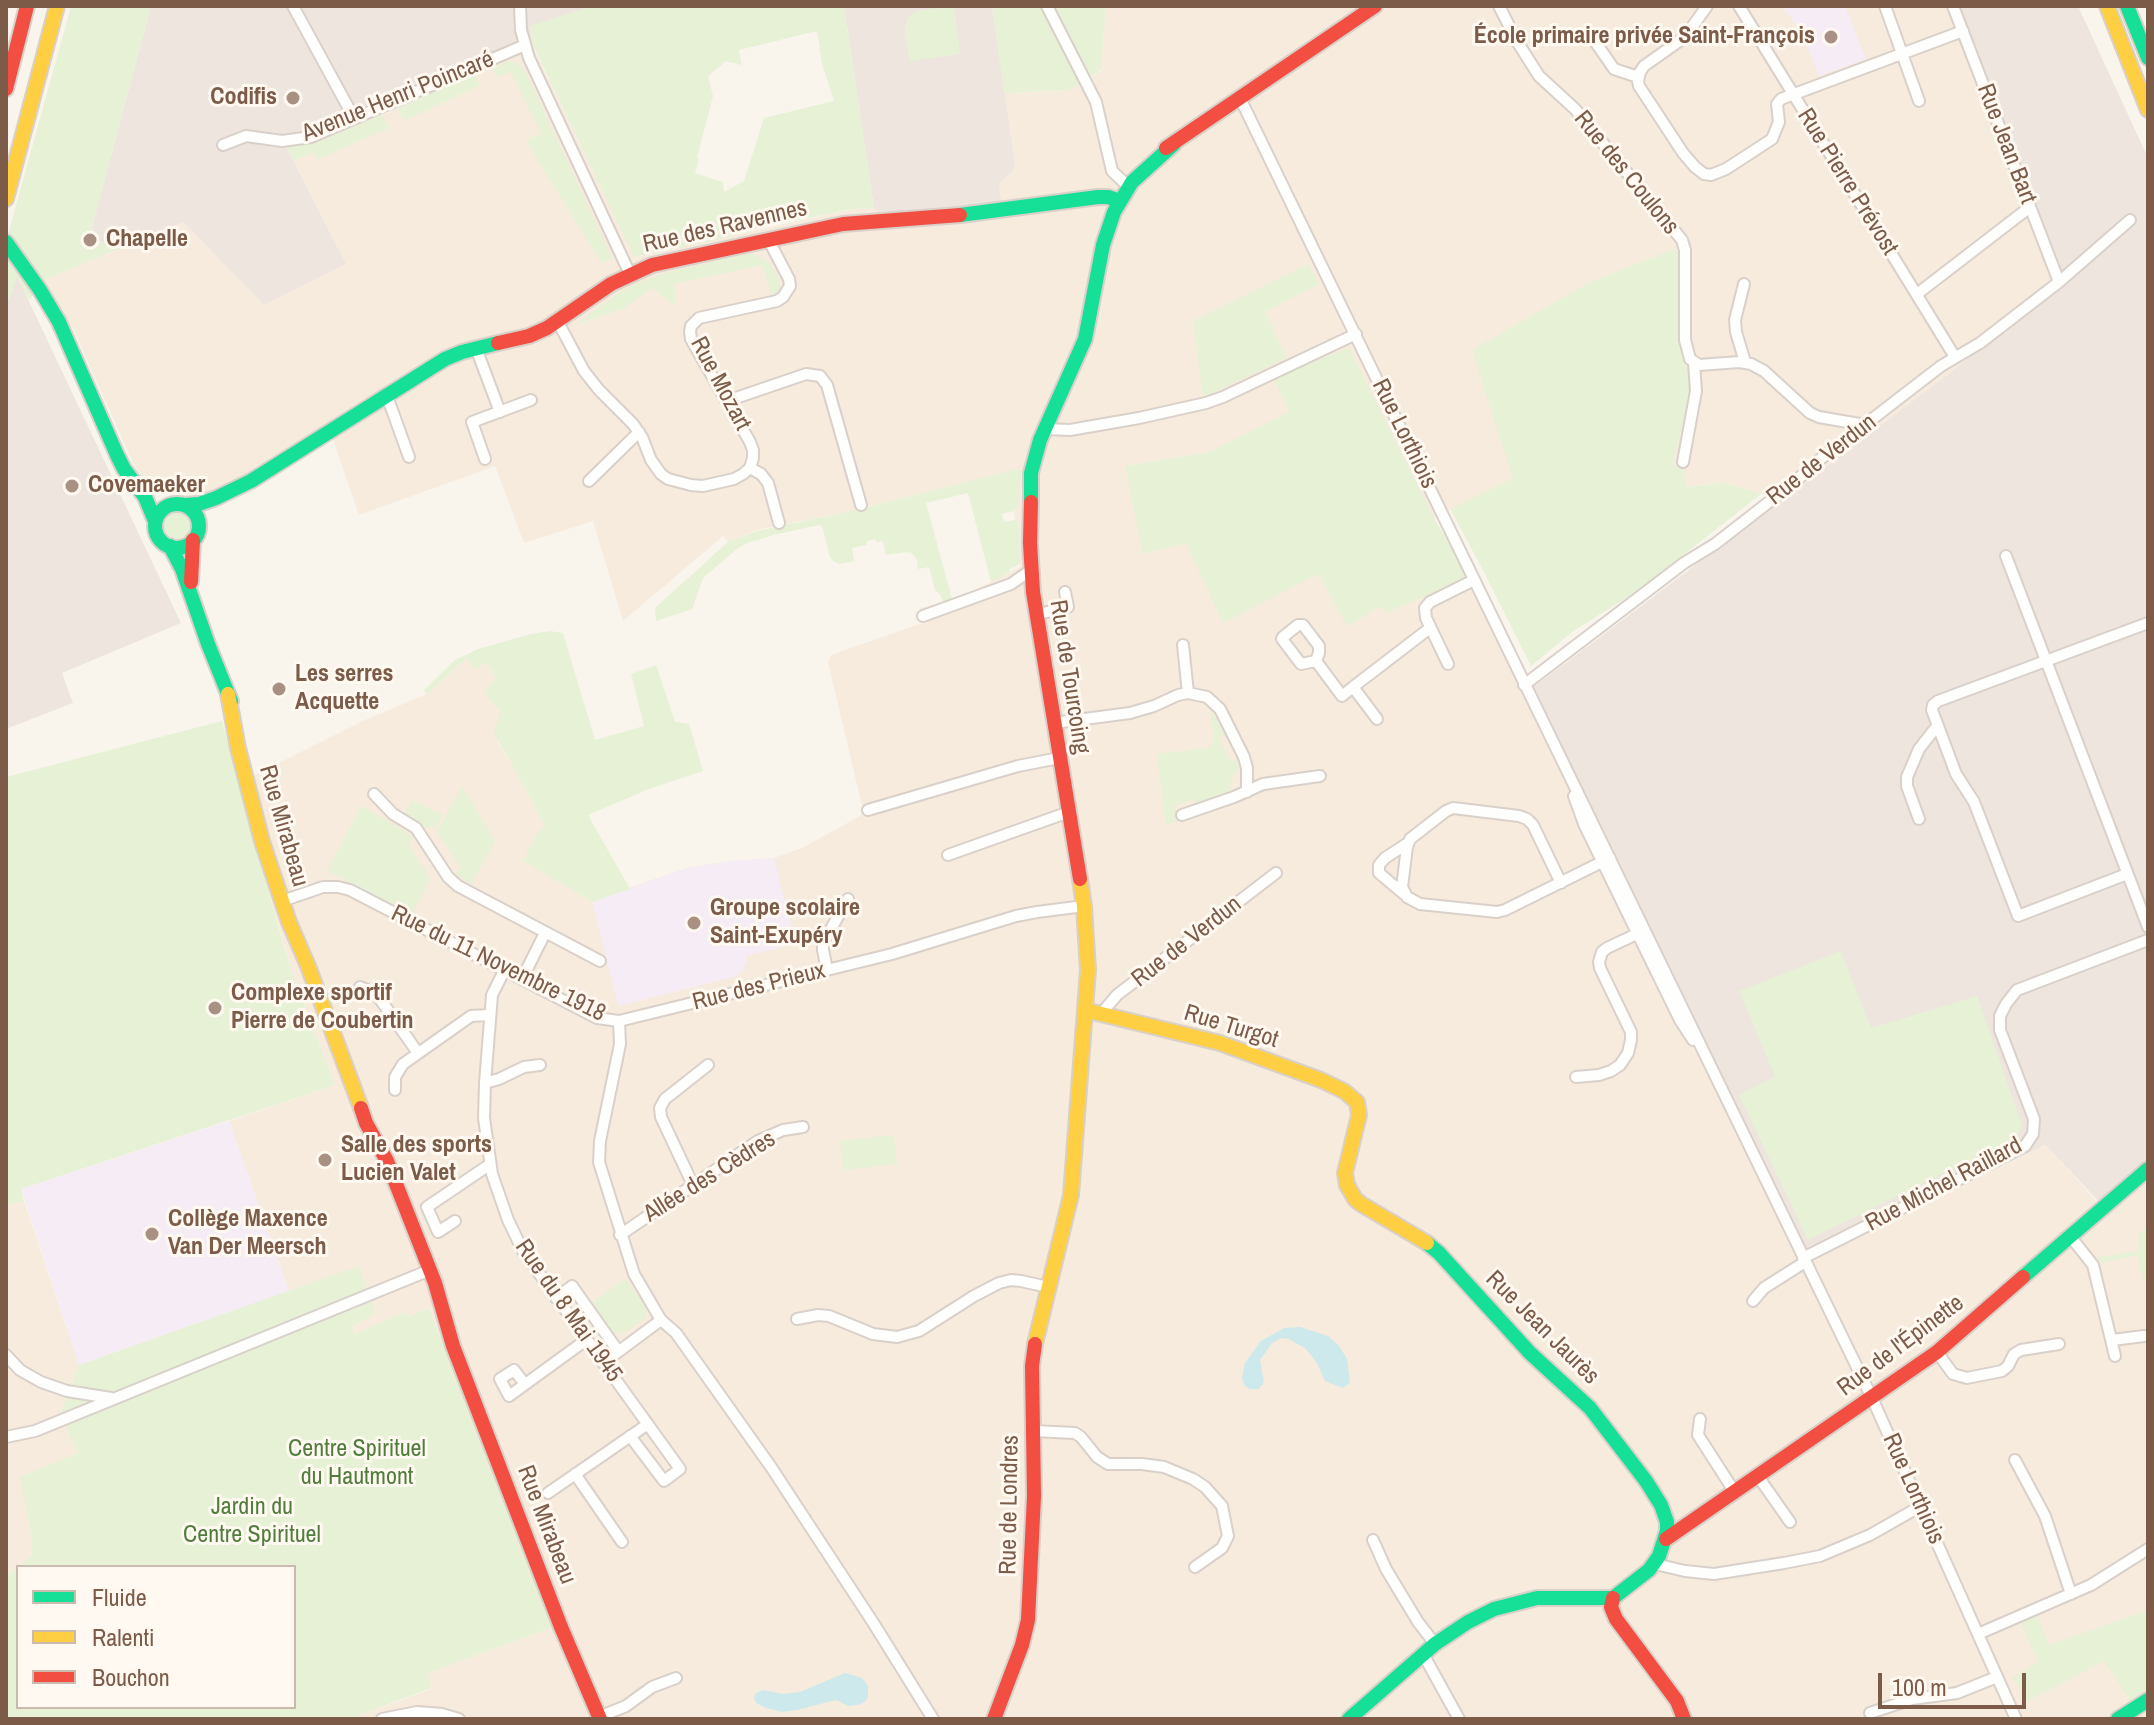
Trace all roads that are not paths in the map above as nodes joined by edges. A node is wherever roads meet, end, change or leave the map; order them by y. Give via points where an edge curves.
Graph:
1 (27, 6) edge
2 (57, 6) edge
3 (293, 6) edge
4 (520, 6) edge
5 (1047, 6) edge
6 (1375, 6) edge
7 (1499, 6) edge
8 (1707, 6) edge
9 (1739, 6) edge
10 (1885, 6) edge
11 (1953, 6) edge
12 (2107, 6) edge
13 (2127, 6) edge
14 (1963, 31) junction
15 (1596, 43) dead end
16 (525, 45) junction
17 (1903, 53) junction
18 (2148, 58) edge
19 (1638, 77) junction
20 (6, 89) edge
21 (1792, 94) junction
22 (1240, 98) junction
23 (1919, 101) dead end
24 (2148, 110) edge
25 (354, 118) junction
26 (223, 145) dead end
27 (1126, 184) junction
28 (6, 199) edge
29 (1116, 200) junction
30 (2030, 207) junction
31 (2130, 220) dead end
32 (768, 239) junction
33 (6, 242) edge
34 (630, 274) junction
35 (2059, 282) junction
36 (1744, 284) dead end
37 (1917, 294) junction
38 (558, 322) junction
39 (1356, 334) junction
40 (476, 348) junction
41 (1955, 357) junction
42 (1745, 362) junction
43 (1694, 363) junction
44 (387, 396) junction
45 (531, 400) dead end
46 (727, 401) junction
47 (500, 412) junction
48 (1865, 425) junction
49 (1045, 429) junction
50 (639, 432) junction
51 (409, 457) dead end
52 (485, 459) dead end
53 (1683, 462) dead end
54 (750, 468) junction
55 (130, 477) junction
56 (251, 481) junction
57 (589, 481) dead end
58 (179, 505) junction
59 (861, 505) dead end
60 (155, 521) junction
61 (779, 523) dead end
62 (196, 533) junction
63 (170, 546) junction
64 (2006, 556) dead end
65 (1031, 570) junction
66 (1474, 580) junction
67 (1065, 592) dead end
68 (192, 598) junction
69 (1035, 615) junction
70 (923, 616) dead end
71 (2148, 623) edge
72 (1427, 631) junction
73 (1183, 645) dead end
74 (1316, 661) dead end
75 (2046, 661) junction
76 (1448, 664) dead end
77 (1524, 685) junction
78 (1353, 687) junction
79 (1188, 693) junction
80 (1377, 719) dead end
81 (1054, 723) junction
82 (1937, 726) junction
83 (1059, 758) junction
84 (1320, 776) dead end
85 (1247, 792) junction
86 (374, 794) dead end
87 (868, 810) dead end
88 (1069, 812) junction
89 (1182, 815) dead end
90 (1919, 819) dead end
91 (1408, 843) junction
92 (948, 855) dead end
93 (1606, 860) junction
94 (1276, 873) dead end
95 (2127, 874) junction
96 (1561, 883) junction
97 (1407, 897) junction
98 (285, 899) junction
99 (848, 899) dead end
100 (1084, 906) junction
101 (2148, 927) edge
102 (1641, 932) junction
103 (545, 933) junction
104 (2148, 940) edge
105 (600, 961) dead end
106 (505, 969) junction
107 (827, 970) junction
108 (522, 979) junction
109 (360, 987) dead end
110 (1085, 1010) junction
111 (490, 1015) junction
112 (1103, 1015) junction
113 (619, 1021) junction
114 (418, 1053) junction
115 (540, 1065) dead end
116 (708, 1065) dead end
117 (1576, 1077) dead end
118 (485, 1083) junction
119 (395, 1090) dead end
120 (1357, 1102) joint
121 (803, 1127) dead end
122 (489, 1165) junction
123 (2148, 1169) edge
124 (693, 1185) junction
125 (455, 1221) dead end
126 (620, 1235) junction
127 (2070, 1236) junction
128 (1804, 1260) junction
129 (426, 1272) junction
130 (1048, 1287) junction
131 (556, 1298) junction
132 (1753, 1301) dead end
133 (797, 1319) dead end
134 (661, 1320) junction
135 (2144, 1336) dead end
136 (586, 1340) junction
137 (2112, 1340) junction
138 (2059, 1344) dead end
139 (618, 1351) junction
140 (1937, 1352) junction
141 (6, 1355) edge
142 (2115, 1356) dead end
143 (603, 1363) junction
144 (525, 1384) dead end
145 (117, 1398) junction
146 (1872, 1398) junction
147 (1700, 1419) dead end
148 (648, 1424) junction
149 (1034, 1431) junction
150 (630, 1436) junction
151 (6, 1437) edge
152 (2015, 1460) dead end
153 (575, 1474) junction
154 (1757, 1475) junction
155 (1734, 1491) junction
156 (548, 1493) dead end
157 (1921, 1506) junction
158 (1790, 1522) dead end
159 (1666, 1539) junction
160 (1373, 1540) dead end
161 (622, 1542) dead end
162 (2148, 1549) edge
163 (1655, 1564) junction
164 (1195, 1567) dead end
165 (2071, 1594) junction
166 (1613, 1598) junction
167 (1978, 1634) junction
168 (1435, 1644) junction
169 (1423, 1654) junction
170 (1997, 1677) junction
171 (676, 1678) dead end
172 (2148, 1700) edge
173 (1870, 1713) dead end
174 (600, 1718) edge
175 (382, 1719) edge
176 (459, 1719) edge
177 (933, 1719) edge
178 (994, 1719) edge
179 (1349, 1719) edge
180 (1459, 1719) edge
181 (1684, 1719) edge
182 (2016, 1719) edge
183 (2118, 1719) edge

1 - 20 main road
2 - 28 main road
3 - 25 street
4 - 16 street
5 - 27 street via 1096,102 1110,164
6 - 22 main road, Rue de Tourcoing
7 - 43 street, Rue des Coulons via 1539,76 1575,109 1682,240 1685,340
8 - 19 street via 1685,37 1644,66
9 - 21 street, Rue Pierre Prévost
10 - 17 street
11 - 14 street, Rue Jean Bart
12 - 24 main road
13 - 18 main road
14 - 17 street
14 - 30 street, Rue Jean Bart
15 - 19 street via 1614,69
16 - 25 street, Avenue Henri Poincaré
16 - 34 street
17 - 21 street
17 - 23 street
19 - 21 street via 1683,153 1711,175 1772,139 1779,122 1778,102
21 - 37 street, Rue Pierre Prévost
22 - 27 main road, Rue de Tourcoing via 1146,160
22 - 39 street, Rue Lorthiois
25 - 26 street, Avenue Henri Poincaré via 303,139 246,136
27 - 29 main road, Rue de Tourcoing
29 - 32 main road, Rue des Ravennes via 1082,198 937,218 857,222
29 - 49 main road, Rue de Tourcoing via 1097,233 1077,358
30 - 35 street, Rue Jean Bart
30 - 37 street
31 - 35 street, Rue de Verdun
32 - 34 main road, Rue des Ravennes
32 - 46 street, Rue Mozart via 789,279 783,297 699,318 691,326 691,339
33 - 55 main road via 59,322
34 - 38 main road, Rue des Ravennes
35 - 41 street, Rue de Verdun
36 - 42 street via 1735,326
37 - 41 street, Rue Pierre Prévost
38 - 40 main road, Rue des Ravennes via 529,336
38 - 50 street via 590,379
39 - 49 street via 1206,403 1070,430
39 - 66 street, Rue Lorthiois
40 - 44 main road, Rue des Ravennes via 445,359
40 - 47 street
41 - 48 street, Rue de Verdun
42 - 43 street
42 - 48 street via 1764,371 1814,415
43 - 53 street, Rue des Coulons via 1696,391
44 - 51 street
44 - 56 main road, Rue des Ravennes
45 - 47 street
46 - 54 street, Rue Mozart via 750,442
46 - 59 street via 806,374 820,376
47 - 52 street via 472,422
48 - 77 street, Rue de Verdun
49 - 65 main road, Rue de Tourcoing via 1031,473
50 - 54 street via 655,466 678,483 725,482
50 - 57 street
54 - 61 street via 768,483
55 - 58 main road
55 - 60 main road
56 - 58 main road, Rue des Ravennes via 216,498
56 - 62 main road, Rue des Ravennes via 207,515
58 - 60 main road via 161,510
58 - 62 main road via 195,514
60 - 63 main road via 158,536
62 - 63 main road via 182,547
62 - 68 main road, Rue Mirabeau
63 - 68 main road, Rue Mirabeau
64 - 75 street
65 - 69 main road, Rue de Tourcoing
65 - 70 street via 1011,584
66 - 72 street via 1427,604
66 - 77 street, Rue Lorthiois
67 - 69 street via 1068,607
68 - 98 main road, Rue Mirabeau via 228,694 262,841
69 - 81 main road, Rue de Tourcoing
71 - 75 street
72 - 76 street
72 - 78 street
73 - 79 street
74 - 78 street via 1342,696
75 - 82 street via 1935,702
75 - 95 street
77 - 93 street, Rue Lorthiois
78 - 80 street
79 - 81 street via 1130,713
79 - 85 street via 1207,697 1220,709 1246,761
81 - 83 main road, Rue de Tourcoing
82 - 90 street via 1919,749 1906,782
82 - 95 street via 1974,802 2018,916
83 - 87 street
83 - 88 main road, Rue de Tourcoing
84 - 85 street via 1263,784
85 - 89 street
86 - 103 street via 416,828 453,883
88 - 92 street
88 - 100 main road, Rue de Tourcoing
91 - 96 street via 1453,808 1523,817 1533,825
91 - 97 street via 1402,883
91 - 97 street via 1379,865 1379,873
93 - 96 street
93 - 102 street, Rue Lorthiois
94 - 112 street, Rue de Verdun via 1117,995
95 - 101 street
96 - 97 street via 1497,912 1420,904
98 - 106 street, Rue du 11 Novembre 1918 via 323,887 350,890
98 - 129 main road, Rue Mirabeau via 289,923 366,1123 387,1161
99 - 107 street via 823,943
100 - 107 street, Rue des Prieux via 1016,916
100 - 110 main road, Rue de Tourcoing
102 - 117 street via 1607,948 1599,962 1631,1032 1628,1053 1611,1071
102 - 128 street, Rue Lorthiois via 1680,1020 1708,1063
103 - 105 street
103 - 108 street
104 - 128 street, Rue Michel Raillard via 2017,990 2006,1004 2000,1030 2034,1119 2025,1146
106 - 108 street, Rue du 11 Novembre 1918
106 - 111 street, Rue du 8 Mai 1945 via 493,990
107 - 113 street, Rue des Prieux
108 - 113 street, Rue du 11 Novembre 1918 via 597,1018
109 - 114 street via 380,999
110 - 112 main road, Rue Turgot
110 - 130 main road, Rue de Londres via 1071,1195
111 - 114 street via 471,1016
111 - 118 street, Rue du 8 Mai 1945
112 - 120 main road, Rue Turgot via 1220,1043 1321,1080
113 - 126 street, Rue du 11 Novembre 1918 via 620,1044 599,1151
114 - 119 street via 397,1071
115 - 118 street
116 - 124 street via 660,1108
118 - 122 street, Rue du 8 Mai 1945
120 - 159 main road, Rue Jean Jaurès via 1359,1115 1345,1173 1355,1199 1430,1245 1530,1353 1590,1408 1653,1492 1667,1522
121 - 124 street, Allée des Cèdres via 758,1141
122 - 125 street via 427,1207 438,1232
122 - 131 street, Rue du 8 Mai 1945 via 523,1251
123 - 127 main road, Rue de l'Épinette
124 - 126 street, Allée des Cèdres
126 - 134 street, Rue du 11 Novembre 1918 via 634,1274
127 - 137 street via 2093,1265
127 - 140 main road, Rue de l'Épinette
128 - 132 street
128 - 146 street, Rue Lorthiois
129 - 145 street
129 - 174 main road, Rue Mirabeau
130 - 133 street via 999,1283 904,1336 873,1334 829,1316
130 - 149 main road, Rue de Londres via 1034,1349
131 - 136 street, Rue du 8 Mai 1945
131 - 139 street via 572,1286
134 - 139 street
134 - 177 street, Rue du 11 Novembre 1918 via 676,1333 771,1467
135 - 137 street
136 - 143 street, Rue du 8 Mai 1945
136 - 144 street
137 - 142 street
138 - 140 street via 2021,1350 2002,1371 1967,1378 1953,1374
139 - 143 street
140 - 146 main road, Rue de l'Épinette
141 - 145 street via 49,1385
143 - 148 street, Rue du 8 Mai 1945
145 - 151 street
146 - 154 main road, Rue de l'Épinette
146 - 157 street, Rue Lorthiois
147 - 155 street via 1698,1435
148 - 150 street
148 - 150 street, Rue du 8 Mai 1945 via 680,1469 664,1481
149 - 164 street via 1075,1433 1108,1464 1164,1467 1205,1487 1222,1506 1228,1536 1222,1548
149 - 178 main road, Rue de Londres via 1028,1620
150 - 153 street
152 - 165 street via 2045,1516
153 - 156 street
153 - 161 street
154 - 155 main road, Rue de l'Épinette
154 - 158 street
155 - 159 main road, Rue de l'Épinette
157 - 163 street via 1820,1556 1714,1574
157 - 167 street, Rue Lorthiois
159 - 163 main road
160 - 168 street via 1393,1582
162 - 165 street
163 - 166 main road
165 - 167 street
166 - 168 main road via 1548,1597 1508,1604
166 - 181 main road via 1616,1619 1677,1701
167 - 170 street, Rue Lorthiois
168 - 169 main road
169 - 179 main road
169 - 180 street
170 - 173 street via 1957,1693 1912,1699
170 - 182 street, Rue Lorthiois
171 - 174 street
172 - 183 main road
175 - 176 street via 417,1712

